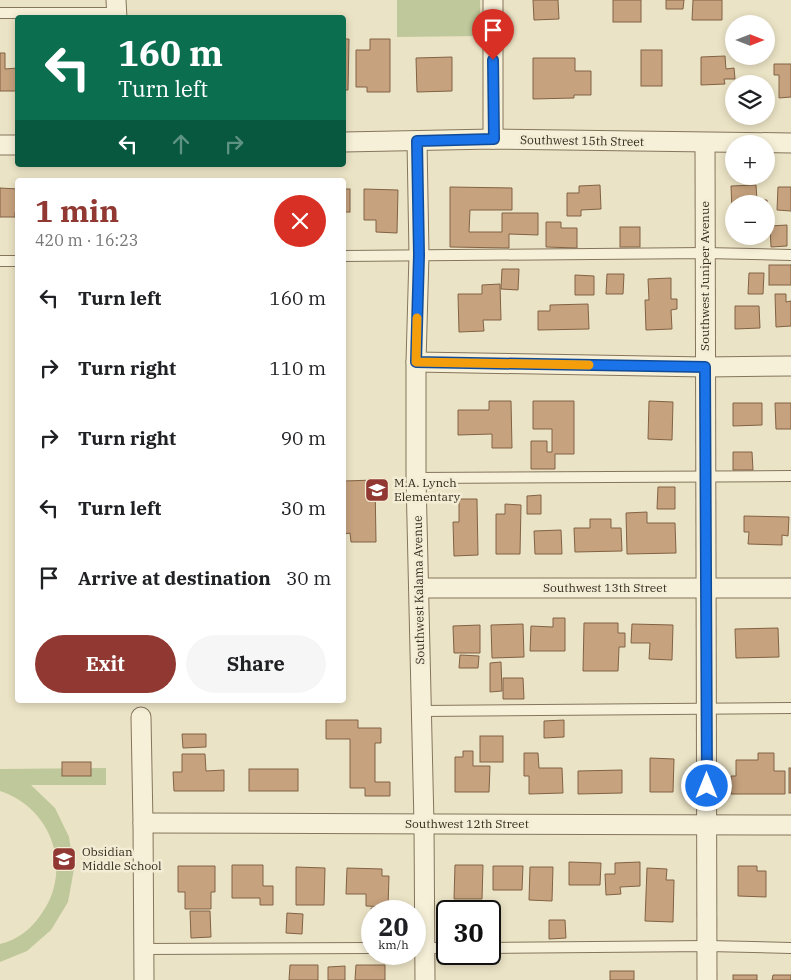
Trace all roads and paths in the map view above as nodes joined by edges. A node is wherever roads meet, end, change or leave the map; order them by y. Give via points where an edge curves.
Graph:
1 (493, 0) edge
2 (116, 10) edge
3 (0, 13) edge
4 (494, 139) junction
5 (417, 141) junction
6 (346, 142) edge
7 (704, 143) junction
8 (791, 143) edge
9 (0, 145) edge
10 (15, 145) edge
11 (705, 254) junction
12 (791, 254) edge
13 (419, 255) junction
14 (346, 256) edge
15 (15, 260) edge
16 (0, 261) edge
17 (416, 362) junction
18 (791, 366) edge
19 (705, 367) junction
20 (706, 476) junction
21 (791, 476) edge
22 (416, 478) junction
23 (419, 588) junction
24 (706, 588) junction
25 (791, 588) edge
26 (791, 708) edge
27 (707, 709) junction
28 (422, 711) junction
29 (141, 717) dead end
30 (143, 823) junction
31 (424, 824) junction
32 (707, 825) junction
33 (791, 825) edge
34 (422, 900) edge
35 (708, 946) junction
36 (361, 948) edge
37 (501, 948) edge
38 (791, 948) edge
39 (144, 949) junction
40 (423, 965) edge
41 (144, 980) edge
42 (425, 980) edge
43 (707, 980) edge

1 - 4 street
2 - 3 lane
4 - 5 street, Southwest 15th Street
4 - 7 street, Southwest 15th Street
5 - 6 street, Southwest 15th Street
5 - 13 street, Southwest Kalama Avenue
7 - 8 street, Southwest 15th Street
7 - 11 street, Southwest Juniper Avenue
9 - 10 street
11 - 12 lane
11 - 13 lane
11 - 19 street, Southwest Juniper Avenue
13 - 14 lane
13 - 17 street, Southwest Kalama Avenue
15 - 16 lane
17 - 19 street
17 - 22 street, Southwest Kalama Avenue
18 - 19 street
19 - 20 street, Southwest Juniper Avenue
20 - 21 lane
20 - 22 lane
20 - 24 street, Southwest Juniper Avenue
22 - 23 street, Southwest Kalama Avenue
23 - 24 street, Southwest 13th Street
23 - 28 street, Southwest Kalama Avenue
24 - 25 street, Southwest 13th Street
24 - 27 street, Southwest Juniper Avenue
26 - 27 lane
27 - 28 lane
27 - 32 street, Southwest Juniper Avenue
28 - 31 street, Southwest Kalama Avenue
29 - 30 street
30 - 31 street, Southwest 12th Street
30 - 39 street
31 - 32 street, Southwest 12th Street
31 - 34 street, Southwest Kalama Avenue
32 - 33 street, Southwest 12th Street
32 - 35 street, Southwest Juniper Avenue
35 - 37 lane
35 - 38 lane
35 - 43 street, Southwest Juniper Avenue
36 - 39 lane
39 - 41 street
40 - 42 street, Southwest Kalama Avenue

